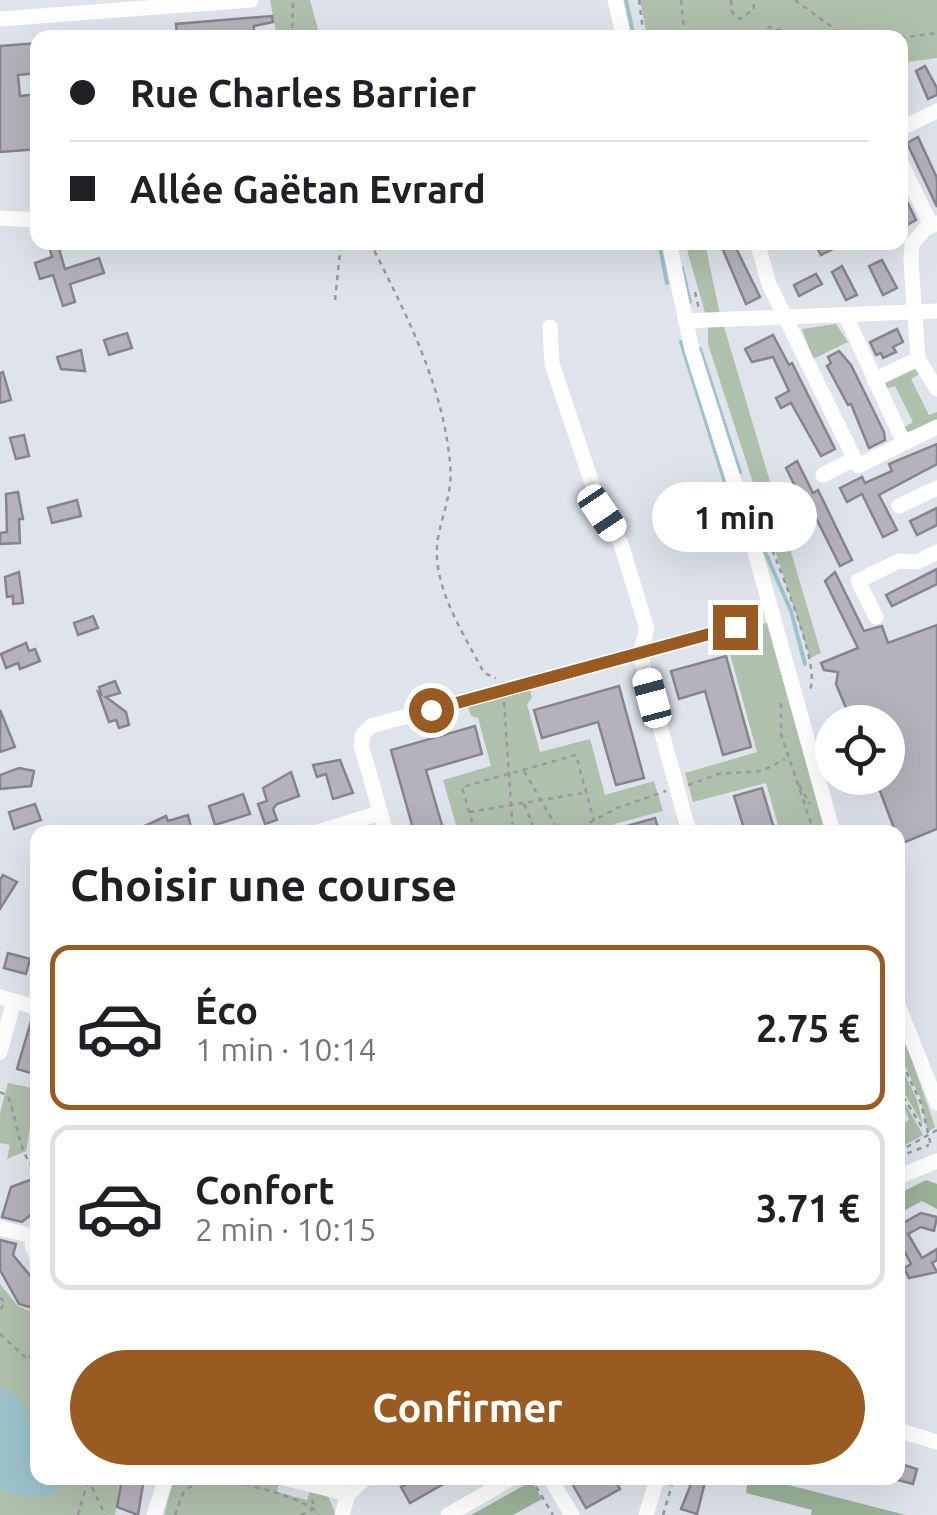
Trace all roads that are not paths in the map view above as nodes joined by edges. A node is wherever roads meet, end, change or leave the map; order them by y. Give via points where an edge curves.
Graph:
1 (251, 0) edge
2 (616, 0) edge
3 (0, 20) edge
4 (622, 30) edge
5 (937, 111) edge
6 (908, 124) edge
7 (908, 182) edge
8 (0, 218) edge
9 (30, 220) edge
10 (934, 224) edge
11 (671, 250) edge
12 (759, 250) edge
13 (937, 311) edge
14 (915, 312) junction
15 (846, 316) junction
16 (786, 319) junction
17 (685, 321) junction
18 (550, 327) dead end
19 (918, 359) junction
20 (874, 380) junction
21 (937, 390) edge
22 (937, 427) edge
23 (904, 444) junction
24 (854, 459) junction
25 (823, 475) dead end
26 (937, 488) edge
27 (899, 506) dead end
28 (937, 552) edge
29 (876, 617) dead end
30 (735, 627) dead end
31 (640, 653) junction
32 (380, 812) junction
33 (339, 825) edge
34 (384, 825) edge
35 (686, 825) edge
36 (831, 825) edge
37 (7, 999) edge
38 (905, 1023) edge
39 (0, 1052) edge
40 (937, 1104) edge
41 (937, 1161) edge
42 (905, 1174) edge
43 (0, 1228) edge
44 (30, 1231) edge
45 (905, 1432) edge
46 (937, 1442) edge
47 (164, 1485) edge
48 (312, 1485) edge
49 (358, 1485) edge
50 (500, 1485) edge
51 (554, 1485) edge
52 (654, 1485) edge
53 (348, 1494) junction
54 (154, 1515) edge
55 (342, 1515) edge
56 (448, 1515) edge
57 (572, 1515) edge
58 (646, 1515) edge

1 - 3 street
2 - 4 street
5 - 6 street
7 - 10 street
8 - 9 street
10 - 14 street via 912,244
11 - 17 street
12 - 16 street
13 - 14 street
14 - 15 street
14 - 19 street
15 - 16 street
15 - 20 street
16 - 17 street
16 - 24 street
17 - 36 street
18 - 31 street via 552,364 647,629
19 - 20 street
19 - 21 street
20 - 23 street
22 - 23 street
23 - 24 street via 858,466
24 - 25 street
26 - 27 street
28 - 29 street via 917,562 900,560 858,581
30 - 31 street
31 - 32 street via 371,726 361,746
31 - 35 street
32 - 33 street
32 - 34 street
37 - 39 street
38 - 40 street
41 - 42 street
43 - 44 street
45 - 46 street
47 - 54 street
48 - 53 street
49 - 53 street
50 - 56 street
51 - 57 street
52 - 58 street
53 - 55 street

